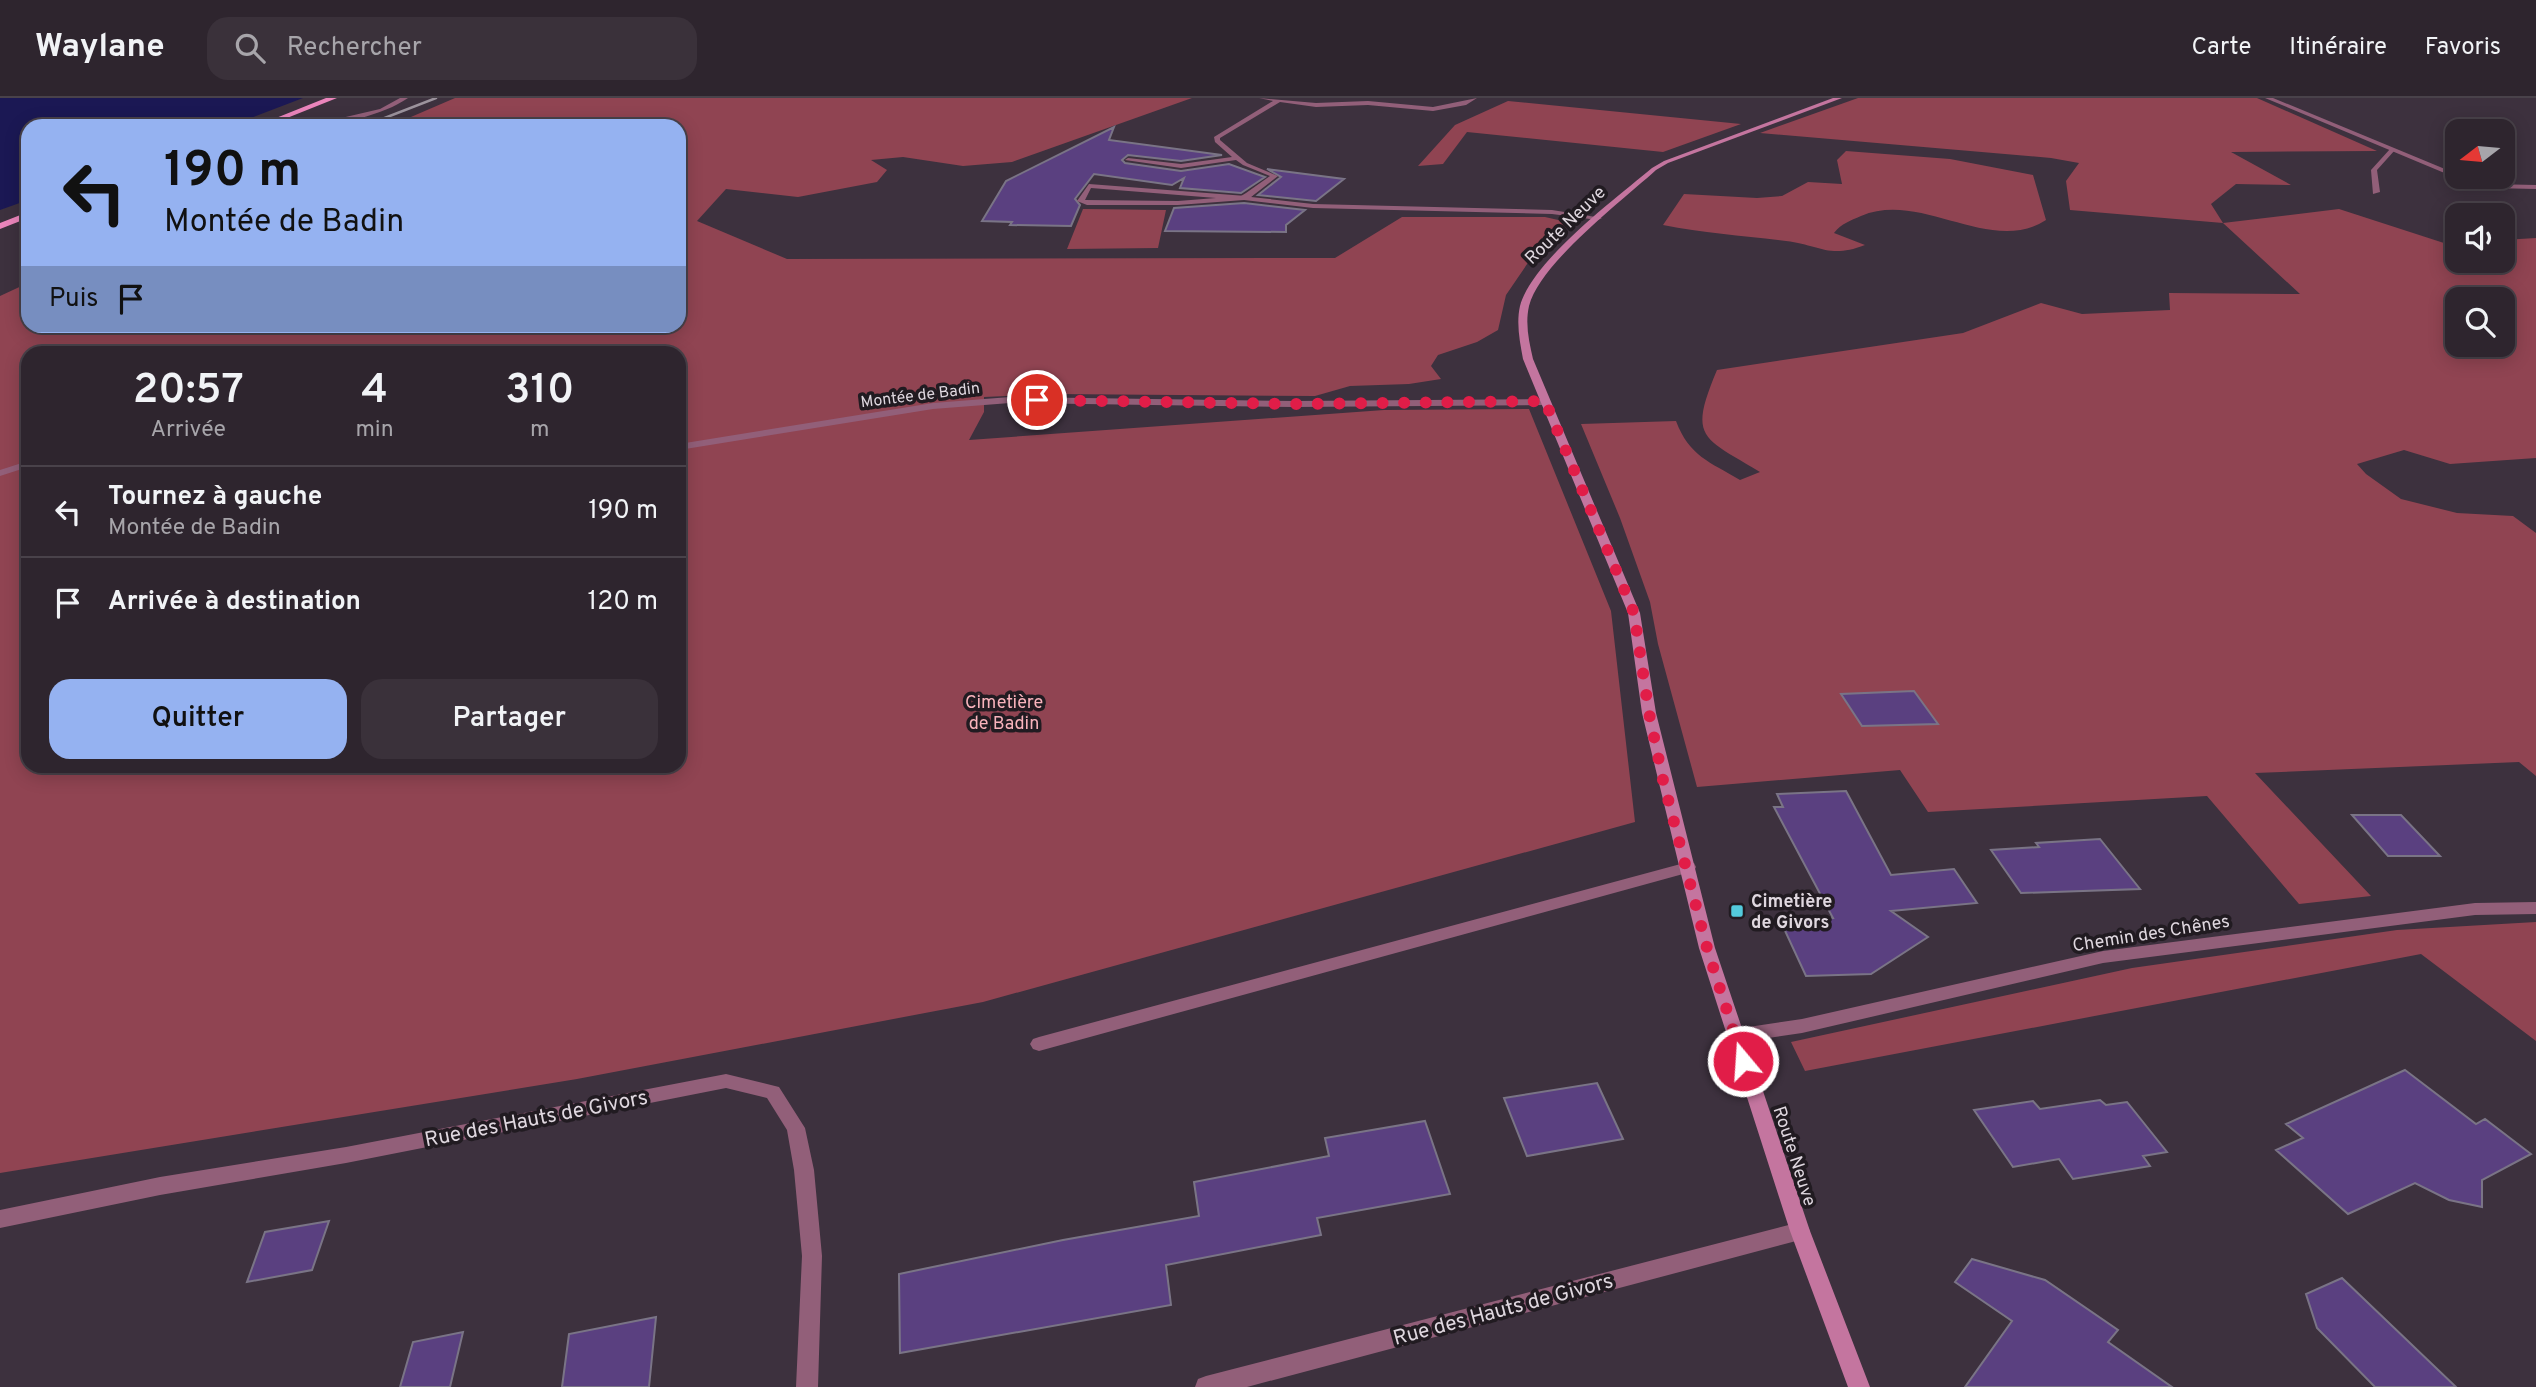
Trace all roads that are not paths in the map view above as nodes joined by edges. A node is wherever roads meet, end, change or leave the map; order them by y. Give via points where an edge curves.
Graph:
1 (333, 98) edge
2 (405, 98) edge
3 (1262, 98) edge
4 (1472, 98) edge
5 (1839, 98) edge
6 (2268, 98) edge
7 (1278, 101) junction
8 (278, 119) edge
9 (342, 119) edge
10 (2392, 150) junction
11 (1237, 158) junction
12 (1128, 160) dead end
13 (2536, 187) edge
14 (2376, 192) dead end
15 (1247, 197) junction
16 (21, 218) edge
17 (1598, 218) junction
18 (0, 226) edge
19 (1545, 401) junction
20 (686, 446) edge
21 (21, 466) edge
22 (0, 472) edge
23 (1688, 867) junction
24 (2536, 908) edge
25 (1735, 1036) junction
26 (1039, 1044) dead end
27 (0, 1219) edge
28 (1800, 1231) junction
29 (807, 1387) edge
30 (1206, 1387) edge
31 (1859, 1387) edge

1 - 8 main road
2 - 9 street via 382,110
3 - 7 street
4 - 7 street via 1464,104 1433,109
5 - 17 street, Route Neuve via 1676,157 1654,169
6 - 10 street
7 - 11 street via 1217,137
10 - 13 street via 2468,181
10 - 14 street via 2374,170
11 - 12 street via 1181,166
11 - 15 street via 1275,176
15 - 15 street via 1089,187 1081,201 1178,203
15 - 17 street via 1313,206 1542,211
16 - 18 main road
17 - 19 street, Route Neuve via 1547,265 1522,306 1525,348
19 - 20 street, Montée de Badin via 1010,400 933,406
19 - 23 street, Route Neuve via 1634,613 1663,780
21 - 22 street
23 - 25 street, Route Neuve
23 - 26 street
24 - 25 street, Chemin des Chênes via 2475,909 2103,957 1802,1026
25 - 28 street, Route Neuve
27 - 29 street, Rue des Hauts de Givors via 726,1081 773,1092 796,1128 812,1256
28 - 30 street, Rue des Hauts de Givors
28 - 31 street, Route Neuve

